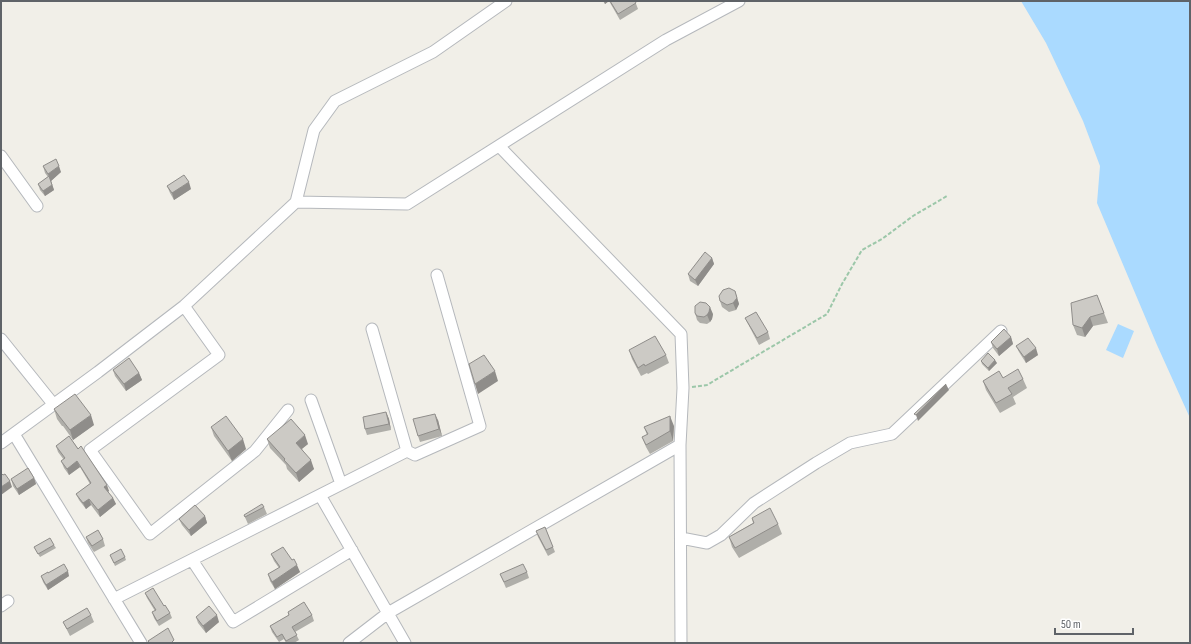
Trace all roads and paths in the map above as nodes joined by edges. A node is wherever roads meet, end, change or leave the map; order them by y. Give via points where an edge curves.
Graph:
1 (506, 1) edge
2 (739, 1) edge
3 (499, 146) junction
4 (1, 156) edge
5 (947, 196) dead end
6 (296, 202) junction
7 (37, 206) dead end
8 (437, 275) dead end
9 (184, 306) junction
10 (372, 329) dead end
11 (1001, 331) edge
12 (1, 339) edge
13 (683, 388) junction
14 (311, 400) dead end
15 (54, 405) junction
16 (288, 410) dead end
17 (14, 434) junction
18 (1, 443) edge
19 (680, 446) junction
20 (407, 451) junction
21 (342, 484) junction
22 (320, 495) junction
23 (681, 538) junction
24 (352, 550) junction
25 (192, 560) junction
26 (114, 599) junction
27 (388, 613) junction
28 (141, 643) edge
29 (349, 643) edge
30 (405, 643) edge
31 (681, 643) edge

1 - 6 street via 433,52 335,102 314,130
2 - 3 street via 666,40
3 - 6 street via 407,204
3 - 13 street via 681,334
4 - 7 street
5 - 13 path via 862,250 827,314 707,385
6 - 9 street
8 - 20 street via 480,426 415,455
9 - 15 street
9 - 16 street via 218,355 90,450 150,534 255,451
10 - 20 street
11 - 23 street via 892,434 850,443 816,463 754,503 721,535 707,543
12 - 15 street
13 - 19 street
14 - 21 street
15 - 17 street
17 - 18 street
17 - 26 street
19 - 23 street
19 - 27 street
20 - 21 street
21 - 22 street
22 - 24 street
22 - 25 street
23 - 31 street
24 - 25 street via 233,622
24 - 27 street
25 - 26 street
26 - 28 street
27 - 29 street
27 - 30 street

